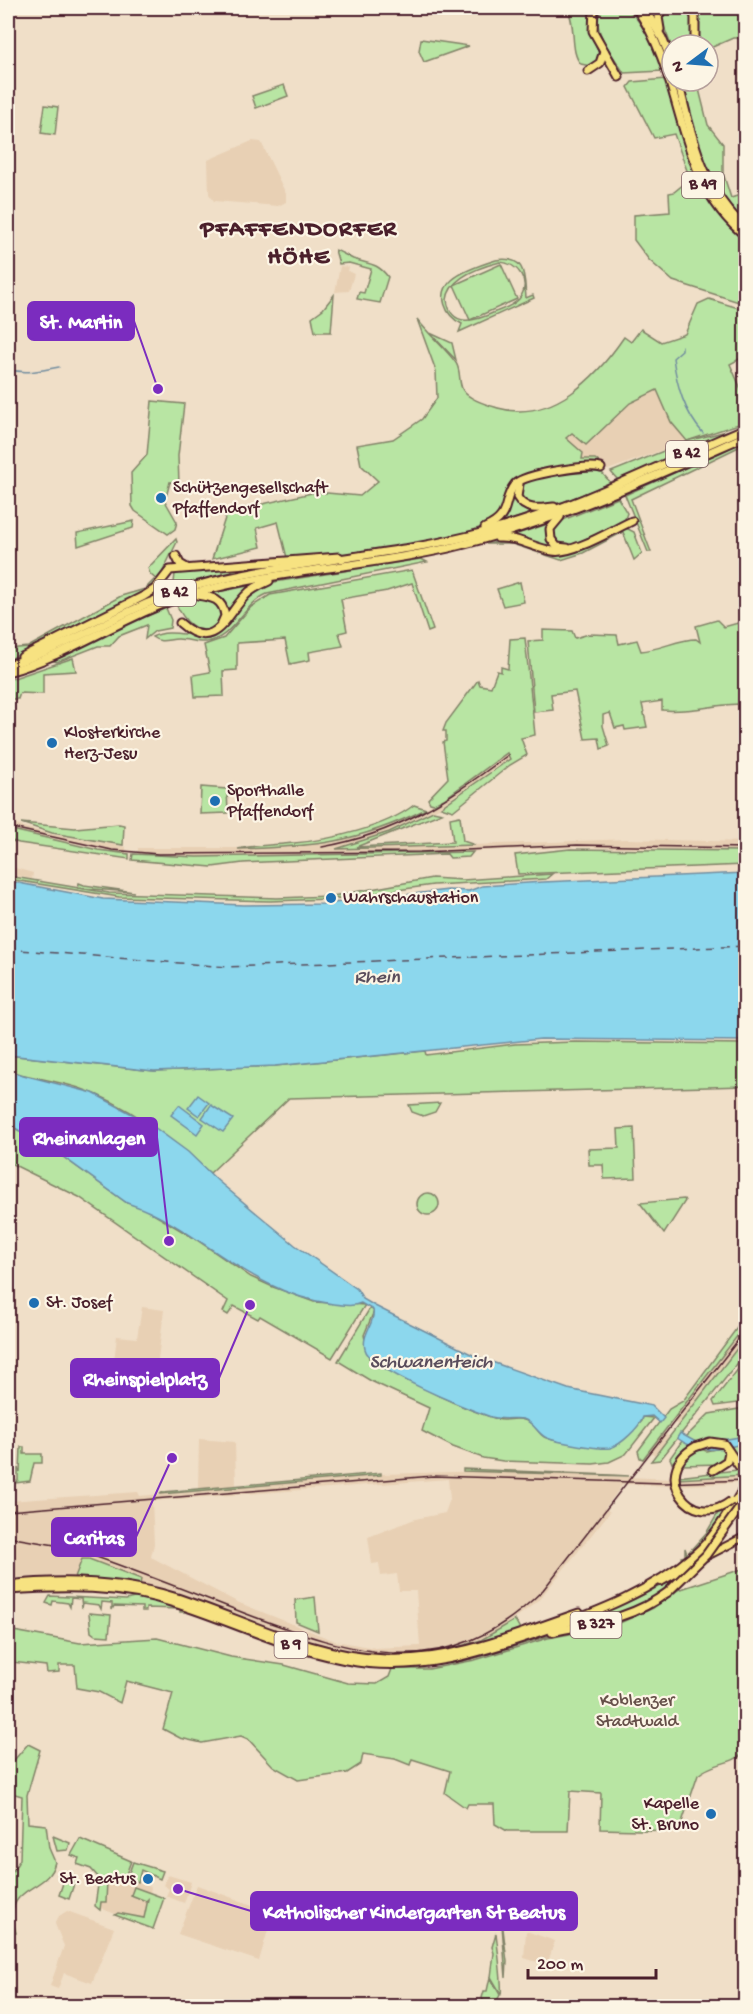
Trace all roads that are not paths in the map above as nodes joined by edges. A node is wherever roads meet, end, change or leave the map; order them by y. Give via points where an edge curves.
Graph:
1 (599, 8) edge
2 (630, 8) edge
3 (636, 8) edge
4 (644, 8) edge
5 (663, 8) edge
6 (691, 8) edge
7 (594, 11) edge
8 (642, 17) junction
9 (661, 33) edge
10 (695, 33) edge
11 (660, 35) edge
12 (604, 51) junction
13 (588, 71) dead end
14 (619, 77) dead end
15 (681, 93) edge
16 (746, 228) edge
17 (746, 236) edge
18 (746, 428) edge
19 (746, 436) edge
20 (601, 468) dead end
21 (522, 480) junction
22 (564, 510) junction
23 (632, 521) dead end
24 (469, 536) junction
25 (481, 540) junction
26 (575, 546) junction
27 (176, 556) dead end
28 (352, 558) junction
29 (189, 568) junction
30 (279, 576) junction
31 (167, 588) dead end
32 (155, 589) junction
33 (193, 594) junction
34 (180, 623) dead end
35 (216, 631) junction
36 (8, 667) edge
37 (737, 1463) edge
38 (713, 1470) dead end
39 (746, 1485) edge
40 (743, 1496) edge
41 (746, 1538) edge
42 (8, 1585) edge
43 (8, 1590) edge
44 (133, 1590) junction
45 (639, 1593) junction
46 (152, 1594) junction
47 (599, 1609) junction
48 (518, 1640) junction

1 - 7 highway
2 - 8 highway
3 - 8 highway, B 49
4 - 11 highway
5 - 9 highway via 658,17
6 - 10 highway
7 - 12 highway via 593,31
8 - 17 highway, B 49 via 666,63 701,183 726,218
12 - 13 highway via 600,63
12 - 14 highway
15 - 16 highway, B 49 via 705,176 720,201
18 - 22 highway, B 42
19 - 22 highway, B 42
20 - 21 highway
21 - 22 highway via 516,494 523,505
21 - 24 highway via 515,486 499,521
22 - 24 highway, B 42
22 - 25 highway, B 42
22 - 26 highway via 552,526 551,539 560,548
23 - 26 highway
24 - 28 highway, B 42
25 - 26 highway via 518,539 557,552
25 - 30 highway, B 42
27 - 29 highway via 182,566
28 - 29 highway
28 - 36 highway, B 42 via 240,576 177,592
29 - 32 highway via 170,570
30 - 33 highway, B 42
30 - 35 highway via 246,594 228,622
31 - 32 highway
32 - 36 highway
33 - 35 highway via 212,597 223,605 225,619
33 - 36 highway, B 42 via 143,612 54,656
34 - 35 highway via 198,633
37 - 38 highway
37 - 40 highway, bridge via 724,1444 714,1442 690,1450 677,1466 676,1485 685,1502 706,1510
39 - 40 highway, B 327
40 - 45 highway, B 327 via 693,1555
40 - 48 highway, B 327, bridge via 706,1555 650,1604 620,1618
41 - 45 main road, B 9
42 - 44 highway, B 9 via 60,1582
43 - 44 highway, B 9
44 - 46 highway, B 9
45 - 47 highway, B 9
46 - 47 highway, B 9 via 347,1655 396,1660 466,1650
46 - 48 highway, B 9 via 296,1647 365,1663 437,1662
47 - 48 highway, B 9

